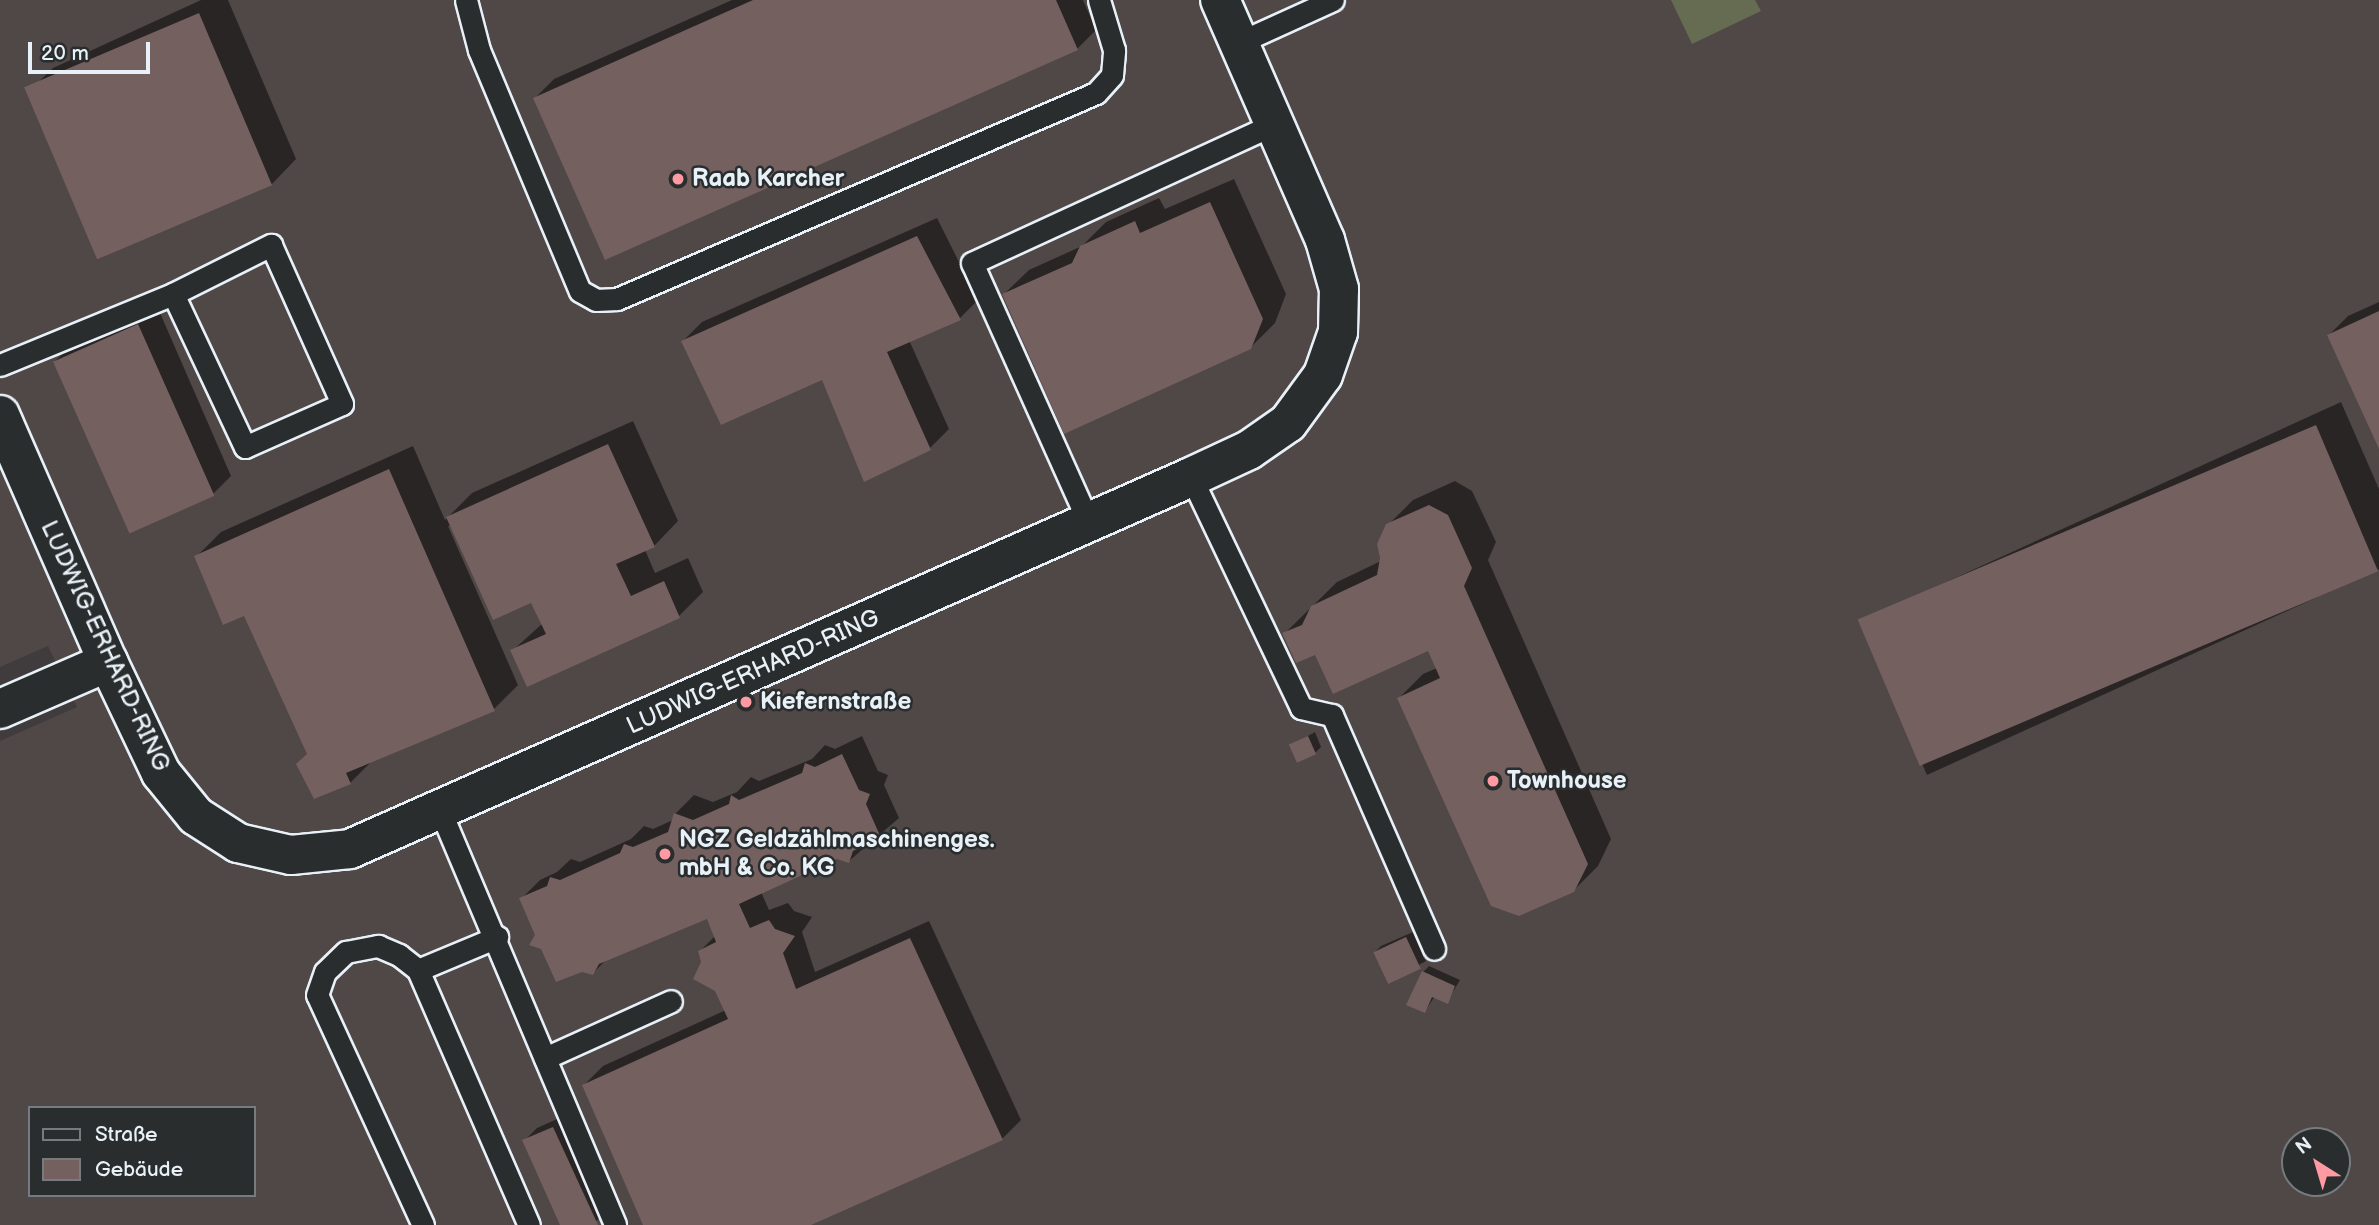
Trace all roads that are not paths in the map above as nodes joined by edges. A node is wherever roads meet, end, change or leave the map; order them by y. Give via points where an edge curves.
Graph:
1 (466, 0) edge
2 (1099, 0) edge
3 (1220, 0) edge
4 (1333, 0) edge
5 (1238, 43) junction
6 (1274, 124) junction
7 (173, 294) junction
8 (0, 365) edge
9 (0, 415) edge
10 (1191, 477) junction
11 (1089, 523) junction
12 (108, 662) junction
13 (0, 709) edge
14 (440, 810) junction
15 (497, 937) junction
16 (1434, 949) dead end
17 (418, 970) junction
18 (671, 1001) dead end
19 (545, 1058) junction
20 (423, 1225) edge
21 (529, 1225) edge
22 (615, 1225) edge

1 - 2 lane via 479,50 580,290 596,300 617,299 1096,93 1112,75 1114,50
3 - 5 street, LUDWIG-ERHARD-RING
4 - 5 lane
5 - 6 street, LUDWIG-ERHARD-RING
6 - 10 street, LUDWIG-ERHARD-RING via 1325,240 1339,289 1338,332 1323,375 1288,423 1249,450
6 - 11 lane via 972,263
7 - 7 lane via 245,447 342,404 271,245
7 - 8 lane
9 - 12 street, LUDWIG-ERHARD-RING
10 - 11 street, LUDWIG-ERHARD-RING
10 - 16 lane via 1301,708 1332,715
11 - 14 street, LUDWIG-ERHARD-RING
12 - 13 street
12 - 14 street, LUDWIG-ERHARD-RING via 161,773 195,816 238,843 291,855 350,849
14 - 15 lane
15 - 17 lane
15 - 19 lane
17 - 20 lane via 378,946 346,952 325,972 317,995
17 - 21 lane
18 - 19 lane
19 - 22 lane

